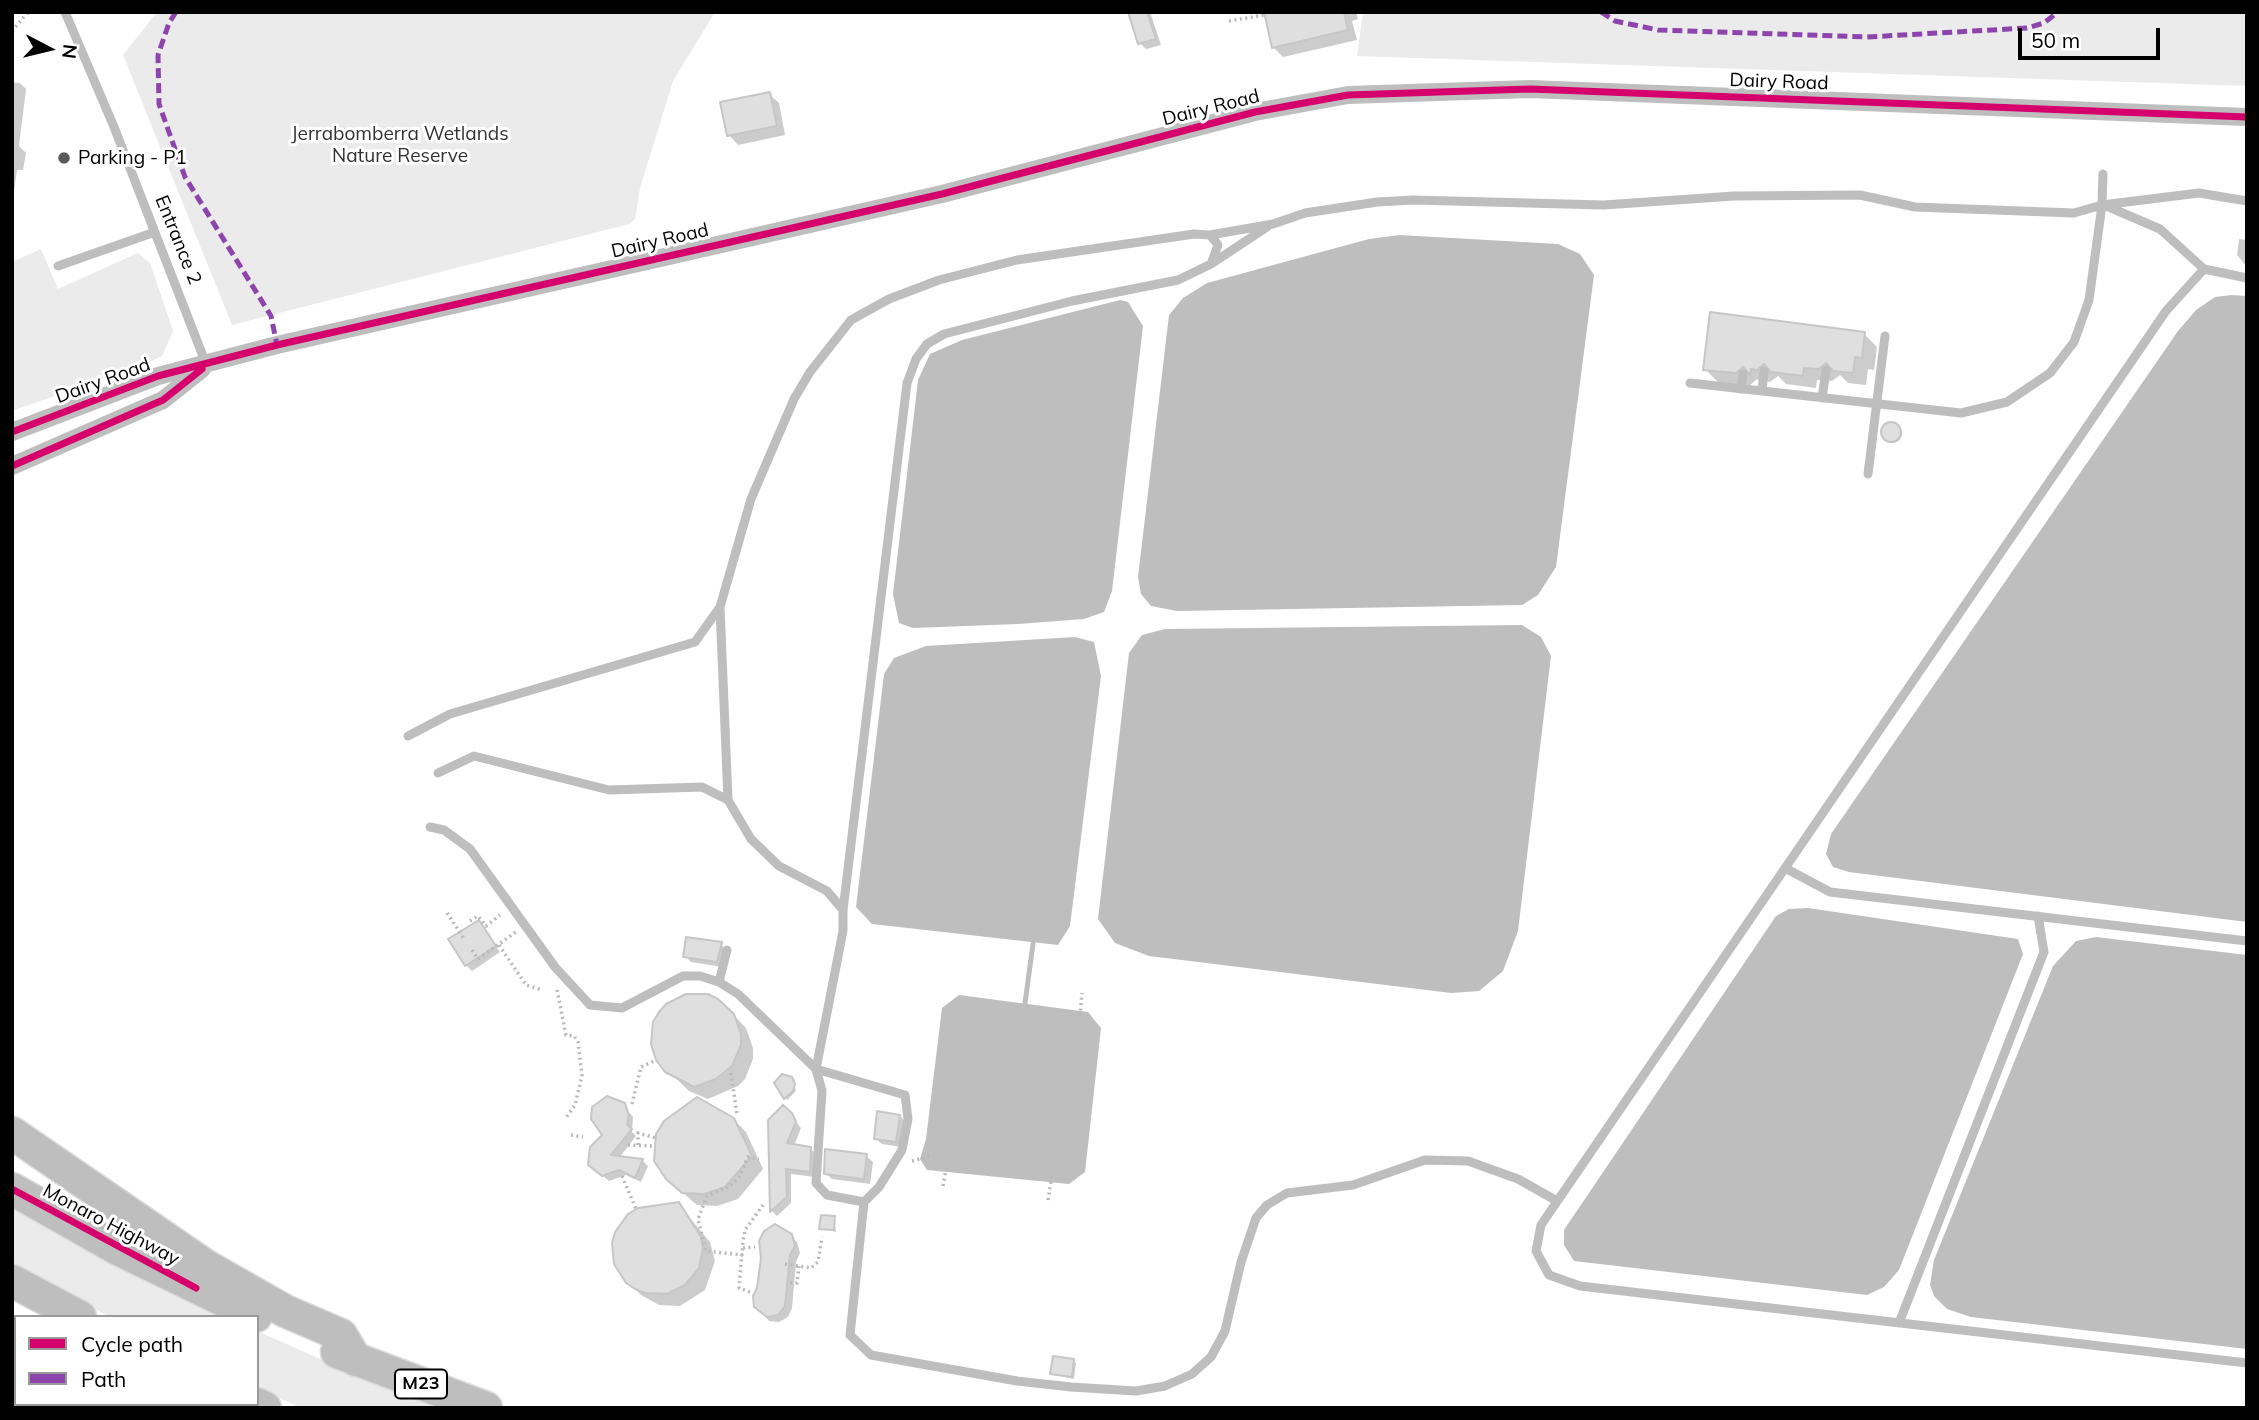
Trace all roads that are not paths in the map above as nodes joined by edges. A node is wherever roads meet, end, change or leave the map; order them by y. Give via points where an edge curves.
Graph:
1 (65, 12) edge
2 (2247, 117) edge
3 (2103, 174) dead end
4 (2247, 201) edge
5 (2102, 205) junction
6 (1273, 224) junction
7 (155, 232) junction
8 (1210, 235) junction
9 (1211, 264) junction
10 (58, 266) dead end
11 (2204, 270) junction
12 (2247, 278) edge
13 (1885, 336) dead end
14 (207, 365) junction
15 (1826, 370) dead end
16 (1764, 371) dead end
17 (1743, 374) dead end
18 (1690, 383) dead end
19 (1741, 389) junction
20 (1762, 391) junction
21 (1822, 398) junction
22 (1877, 405) junction
23 (12, 432) edge
24 (12, 466) edge
25 (1868, 474) dead end
26 (720, 607) junction
27 (408, 736) dead end
28 (438, 773) dead end
29 (729, 800) junction
30 (430, 827) dead end
31 (1785, 868) junction
32 (843, 910) junction
33 (2038, 916) junction
34 (2247, 941) edge
35 (727, 950) dead end
36 (719, 982) junction
37 (816, 1069) junction
38 (12, 1133) edge
39 (12, 1189) edge
40 (1557, 1201) junction
41 (864, 1202) junction
42 (12, 1281) edge
43 (76, 1315) edge
44 (253, 1315) edge
45 (259, 1318) edge
46 (1899, 1323) junction
47 (356, 1360) junction
48 (2247, 1363) edge
49 (486, 1408) edge

1 - 7 lane, Entrance 2
2 - 14 street, Dairy Road via 1530,89 1348,95 1255,113 942,194 277,345
3 - 5 lane
4 - 5 lane via 2199,193
5 - 6 lane via 2074,213 1915,207 1860,195 1734,196 1604,205 1413,200 1346,205
5 - 11 lane via 2160,229
5 - 22 lane via 2089,300 2074,342 2050,373 2007,402 1961,413
6 - 8 lane
6 - 9 lane
7 - 10 lane
7 - 14 lane, Entrance 2
8 - 9 lane via 1218,245
8 - 26 lane via 1017,260 939,280 851,320 828,345 794,399 751,499
9 - 32 lane via 1178,280 944,334 916,359 908,383
11 - 12 lane
11 - 31 lane via 2166,311
13 - 22 lane
14 - 23 street, Dairy Road via 159,376
14 - 24 street, Dairy Road via 163,400
15 - 21 lane
16 - 20 lane
17 - 19 lane
18 - 19 lane
19 - 20 lane
20 - 21 lane
21 - 22 lane
22 - 25 lane
26 - 27 lane via 695,642 450,714
26 - 29 lane
28 - 29 lane via 474,756 609,790 702,787
29 - 32 lane via 751,839 779,866 827,891
30 - 36 lane via 443,830 470,849 555,967 590,1005 622,1008 683,976
31 - 33 lane via 1830,892
31 - 40 lane
32 - 37 lane via 843,931
33 - 34 lane
33 - 46 lane via 2044,952
35 - 36 lane
36 - 37 lane via 738,994
37 - 41 lane via 822,1091 816,1183 827,1195
37 - 41 lane via 905,1095 908,1119 902,1150
38 - 47 highway via 206,1266 285,1311 341,1335
39 - 44 highway, Monaro Highway / M23 via 116,1248
40 - 41 lane via 1506,1173 1468,1161 1425,1160 1353,1185 1287,1194 1256,1218 1225,1331 1211,1357 1192,1374 1165,1386 1136,1391 1017,1381 871,1356 850,1335
40 - 46 lane via 1541,1225 1536,1251 1549,1275 1580,1286
42 - 43 highway
45 - 47 highway, Monaro Highway / M23
46 - 48 lane
47 - 49 highway, Monaro Highway / M23

